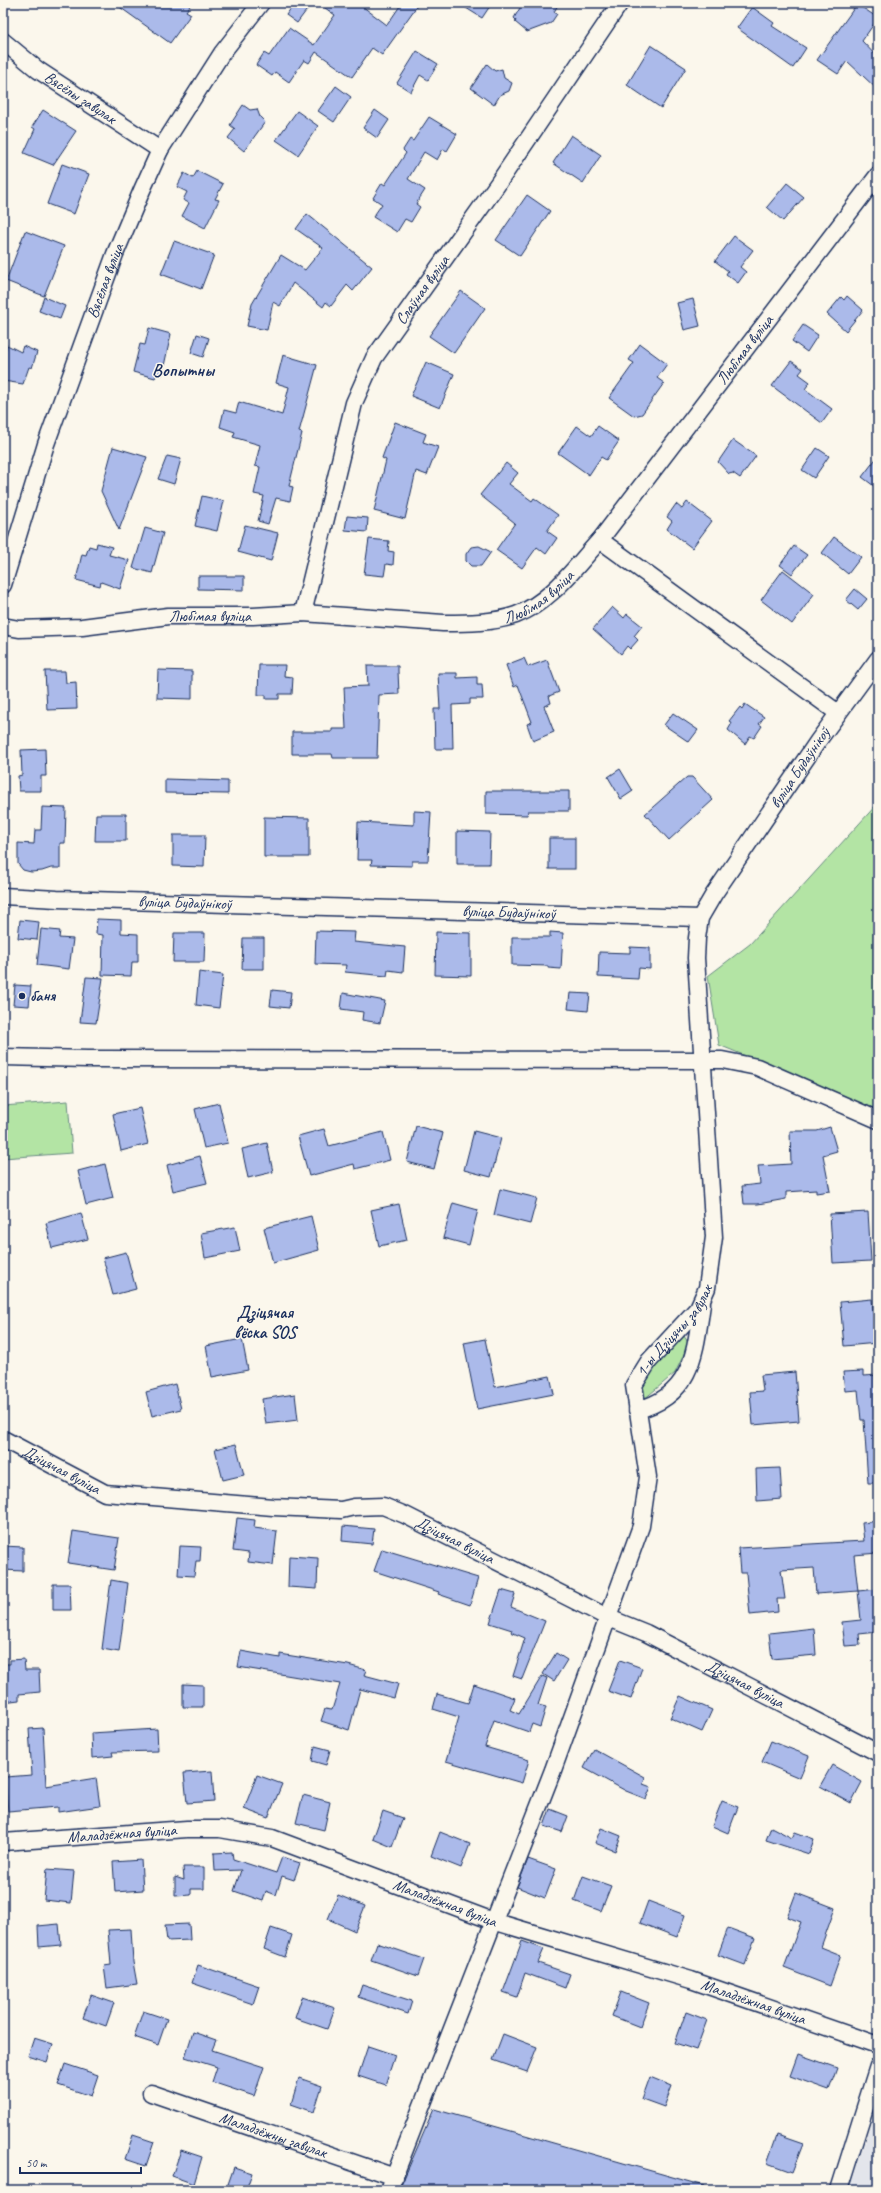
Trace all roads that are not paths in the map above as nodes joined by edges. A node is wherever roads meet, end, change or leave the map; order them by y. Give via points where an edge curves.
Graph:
1 (261, 3) edge
2 (620, 3) edge
3 (3, 41) edge
4 (160, 150) junction
5 (878, 175) edge
6 (600, 540) junction
7 (3, 585) edge
8 (303, 613) junction
9 (3, 626) edge
10 (878, 659) edge
11 (838, 713) junction
12 (3, 896) edge
13 (700, 918) junction
14 (3, 1057) edge
15 (703, 1058) junction
16 (878, 1120) edge
17 (702, 1299) junction
18 (637, 1410) junction
19 (3, 1439) edge
20 (609, 1618) junction
21 (878, 1753) edge
22 (3, 1842) edge
23 (493, 1921) junction
24 (878, 2045) edge
25 (878, 2066) edge
26 (151, 2093) dead end
27 (392, 2183) edge
28 (839, 2190) edge

1 - 4 street, Вясёлая вуліца via 222,53
2 - 8 street, Слаўная вуліца via 497,185 374,358 354,403
3 - 4 street, Вясёлы завулак via 38,70
4 - 7 street, Вясёлая вуліца via 115,254 46,444
5 - 6 street, Любімая вуліца
6 - 8 street, Любімая вуліца via 553,591 516,615 443,623
6 - 11 street
8 - 9 street, Любімая вуліца via 168,616 66,628 19,630
10 - 11 street, вуліца Будаўнікоў
11 - 13 street, вуліца Будаўнікоў
12 - 13 street, вуліца Будаўнікоў via 65,900
13 - 15 street, 1-ы Дзіцячы завулак via 696,958
14 - 15 street
15 - 16 street via 757,1067
15 - 17 street, 1-ы Дзіцячы завулак via 714,1237 707,1288
17 - 18 street, 1-ы Дзіцячы завулак via 687,1322 649,1361 634,1385
17 - 18 street via 695,1354 686,1376 666,1397 649,1407
18 - 20 street, 1-ы Дзіцячы завулак via 648,1477 647,1498 641,1526
19 - 20 street, Дзіцячая вуліца via 105,1492 273,1507 341,1510 383,1506
20 - 21 street, Дзіцячая вуліца via 646,1633
20 - 23 street, 1-ы Дзіцячы завулак via 554,1770
22 - 23 street, Маладзёжная вуліца via 186,1830 220,1829 256,1834
23 - 24 street, Маладзёжная вуліца via 690,1980
23 - 27 street, 1-ы Дзіцячы завулак
25 - 28 street
26 - 27 street, Маладзёжны завулак

